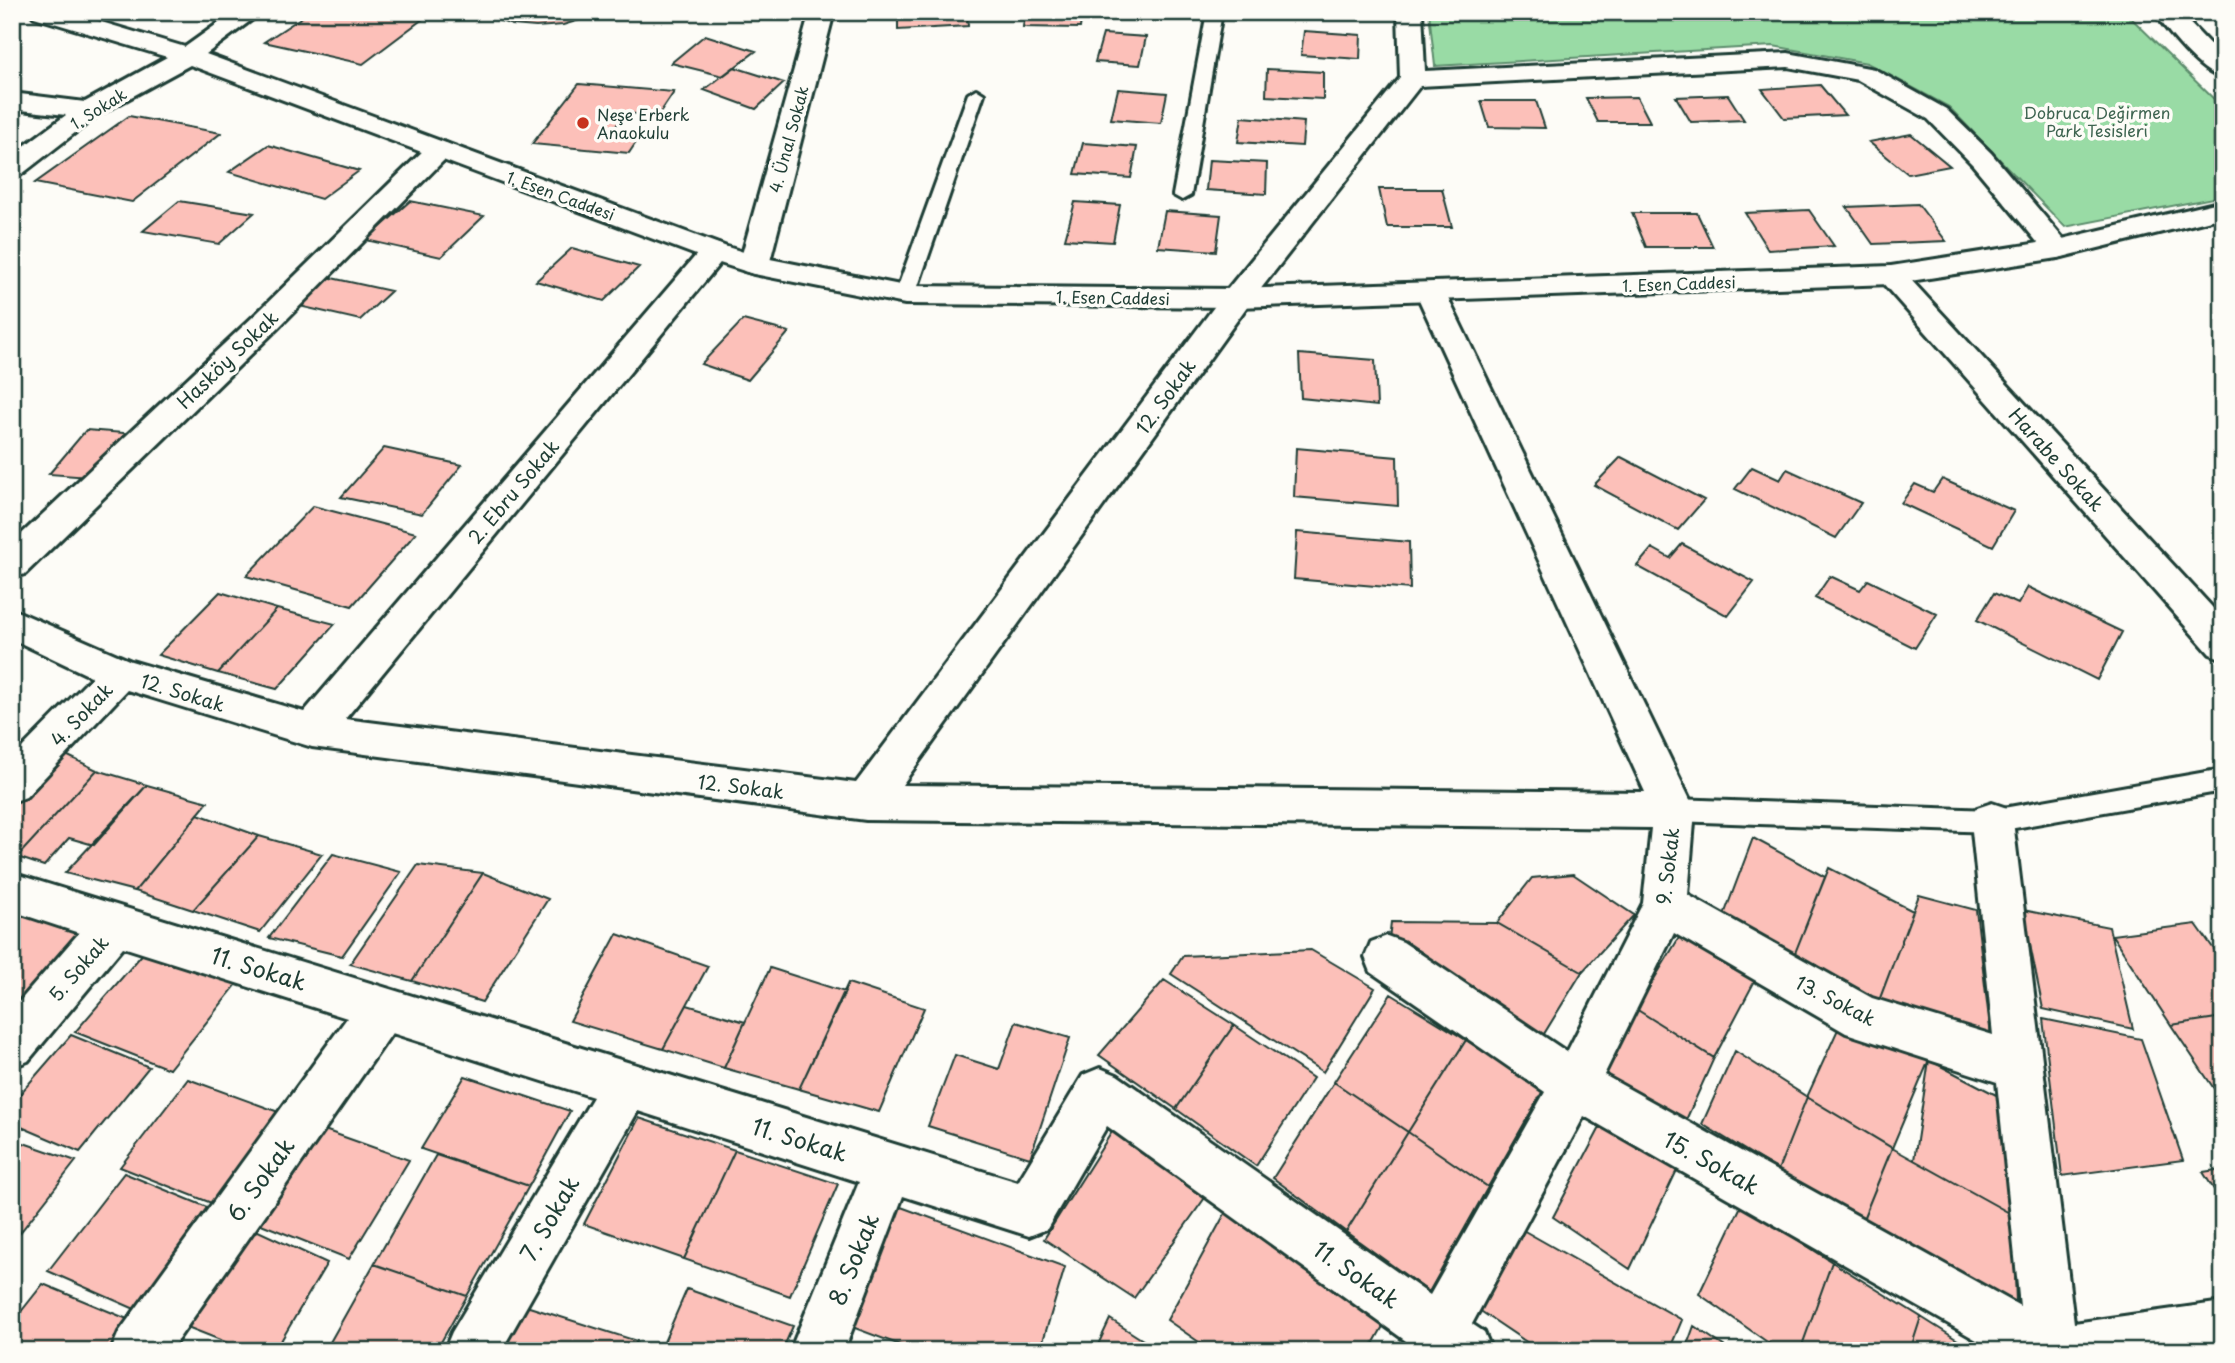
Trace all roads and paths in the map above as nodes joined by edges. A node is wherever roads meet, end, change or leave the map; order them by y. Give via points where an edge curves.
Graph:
1 (42, 12) edge
2 (250, 12) edge
3 (822, 12) edge
4 (1215, 12) edge
5 (1410, 12) edge
6 (2166, 12) edge
7 (188, 56) junction
8 (2223, 71) edge
9 (1413, 79) junction
10 (976, 94) dead end
11 (12, 101) edge
12 (89, 110) junction
13 (439, 150) junction
14 (12, 168) edge
15 (1182, 195) dead end
16 (2223, 209) edge
17 (2058, 249) junction
18 (714, 252) junction
19 (754, 265) junction
20 (1891, 275) junction
21 (1431, 293) junction
22 (905, 295) junction
23 (1237, 298) junction
24 (12, 565) edge
25 (12, 624) edge
26 (2223, 644) edge
27 (120, 673) junction
28 (312, 730) junction
29 (2223, 780) edge
30 (12, 785) edge
31 (866, 802) junction
32 (1674, 810) junction
33 (1992, 821) junction
34 (12, 892) edge
35 (1665, 905) junction
36 (116, 923) junction
37 (1387, 957) dead end
38 (383, 1007) junction
39 (12, 1045) edge
40 (2019, 1066) junction
41 (627, 1084) junction
42 (1575, 1085) junction
43 (890, 1167) junction
44 (2223, 1328) edge
45 (1444, 1345) edge
46 (138, 1351) edge
47 (471, 1351) edge
48 (817, 1351) edge
49 (2049, 1351) edge
50 (2063, 1351) edge

1 - 7 street, 1. Esen Caddesi
2 - 7 street, 1. Sokak
3 - 19 street, 4. Ünal Sokak
4 - 15 lane
5 - 9 street
6 - 8 street
7 - 12 street, 1. Sokak
7 - 13 street, 1. Esen Caddesi
9 - 17 street via 1788,60 1865,74 1937,114
9 - 23 street, 12. Sokak
10 - 22 lane
11 - 12 street
12 - 14 street, 1. Sokak
13 - 18 street, 1. Esen Caddesi
13 - 24 street, Hasköy Sokak
16 - 17 street, 1. Esen Caddesi
17 - 20 street, 1. Esen Caddesi
18 - 19 street, 1. Esen Caddesi
18 - 28 street, 2. Ebru Sokak
19 - 22 street, 1. Esen Caddesi
20 - 21 street, 1. Esen Caddesi
20 - 26 street, Harabe Sokak
21 - 23 street, 1. Esen Caddesi
21 - 32 street, 9. Sokak
22 - 23 street, 1. Esen Caddesi
23 - 31 street, 12. Sokak
25 - 27 street, 12. Sokak
27 - 28 street, 12. Sokak
27 - 30 street, 4. Sokak
28 - 31 street, 12. Sokak
29 - 33 lane
31 - 32 street
32 - 33 lane
32 - 35 street, 9. Sokak
33 - 40 street
34 - 36 street, 11. Sokak
35 - 40 street, 13. Sokak via 1862,1017
35 - 42 street, 9. Sokak
36 - 38 street, 11. Sokak
36 - 39 street, 5. Sokak
37 - 42 street, 15. Sokak
38 - 41 street, 11. Sokak
38 - 46 street, 6. Sokak
40 - 49 street
41 - 43 street, 11. Sokak
41 - 47 street, 7. Sokak
42 - 45 street, 9. Sokak
42 - 49 street, 15. Sokak
43 - 45 street, 11. Sokak via 1029,1211 1100,1092
43 - 48 street, 8. Sokak
44 - 50 street

